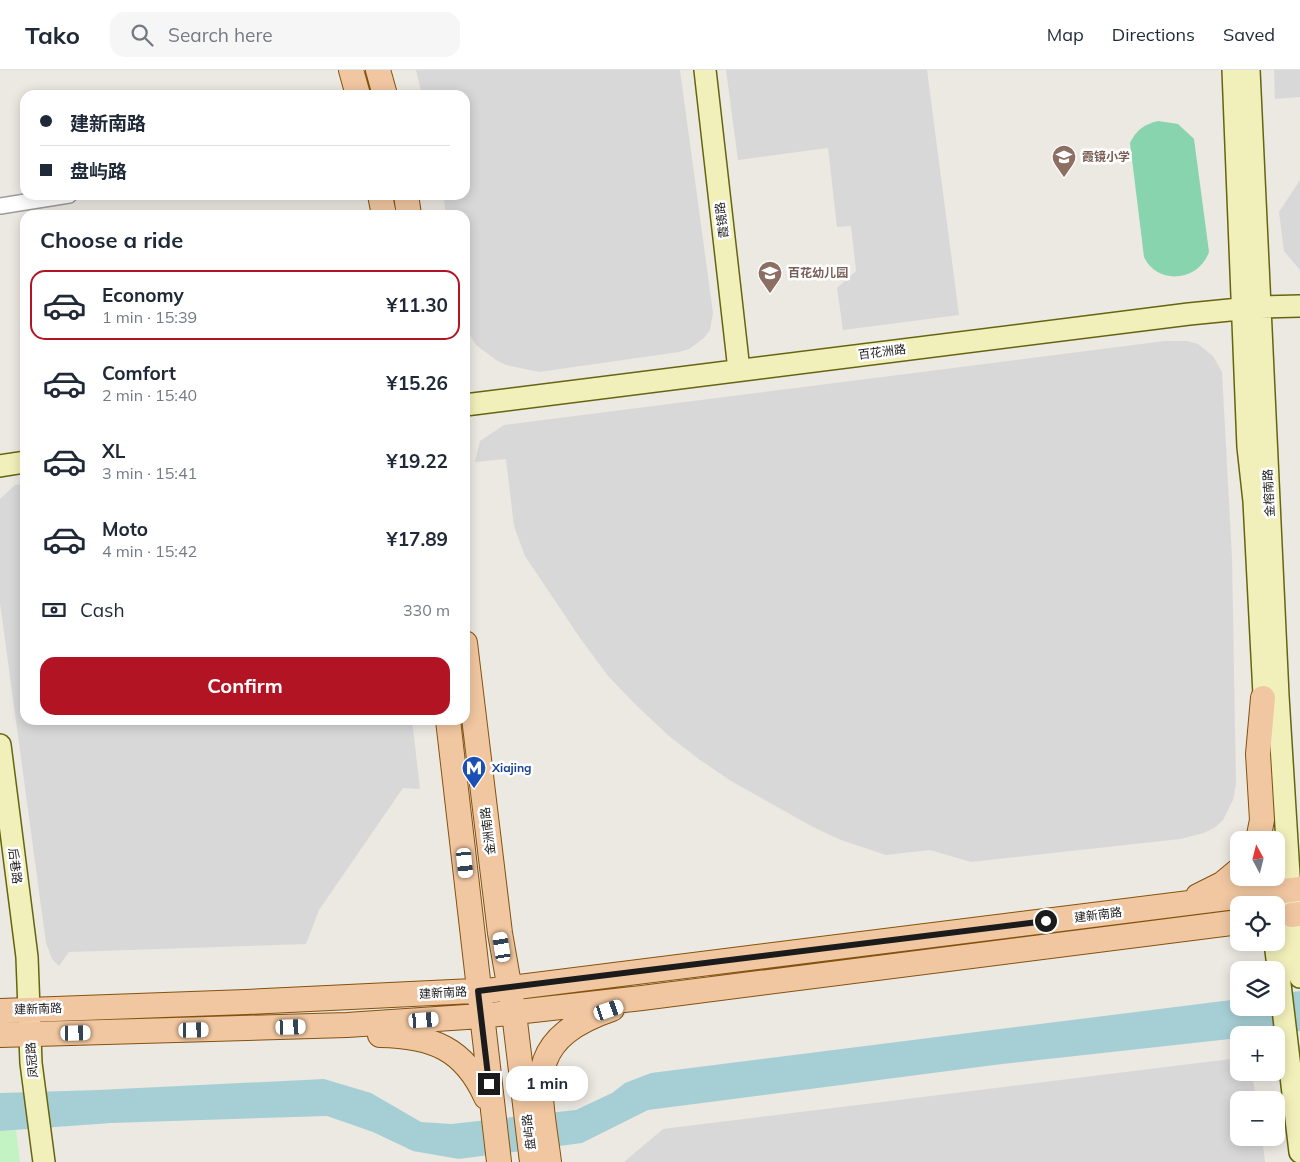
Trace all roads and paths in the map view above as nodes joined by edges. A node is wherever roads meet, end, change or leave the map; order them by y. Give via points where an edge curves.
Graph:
1 (351, 70) edge
2 (378, 70) edge
3 (705, 70) edge
4 (1233, 70) edge
5 (1249, 70) edge
6 (357, 90) edge
7 (384, 90) edge
8 (38, 200) edge
9 (0, 206) edge
10 (1300, 306) edge
11 (1252, 308) junction
12 (739, 370) junction
13 (470, 404) edge
14 (20, 463) edge
15 (0, 466) edge
16 (470, 684) edge
17 (1263, 698) junction
18 (449, 725) edge
19 (0, 745) edge
20 (1284, 785) junction
21 (1300, 826) edge
22 (1260, 831) edge
23 (1274, 831) edge
24 (1230, 877) edge
25 (1285, 896) edge
26 (1285, 900) edge
27 (1230, 903) edge
28 (1177, 905) junction
29 (1230, 923) edge
30 (1276, 951) edge
31 (27, 958) joint
32 (1300, 977) edge
33 (510, 988) junction
34 (478, 991) junction
35 (642, 998) junction
36 (28, 1010) junction
37 (0, 1011) edge
38 (514, 1013) junction
39 (481, 1016) junction
40 (291, 1027) junction
41 (29, 1035) junction
42 (0, 1036) edge
43 (493, 1116) junction
44 (1300, 1152) edge
45 (44, 1162) edge
46 (498, 1162) edge
47 (532, 1162) edge
48 (549, 1162) edge

1 - 6 main road
2 - 7 main road
3 - 12 main road, 霞镜路
4 - 11 main road, 金榕南路
5 - 11 main road, 金榕南路
8 - 9 street
10 - 11 main road, 百花洲路
11 - 12 main road, 百花洲路
11 - 17 main road, 金榕南路 via 1248,447
11 - 20 main road, 金榕南路
12 - 13 main road, 百花洲路
14 - 15 main road
16 - 33 main road, 金洲南路 via 499,924
17 - 22 main road via 1258,754
17 - 23 main road, 金榕南路 via 1270,753
18 - 34 main road
19 - 31 main road, 后巷路
20 - 21 main road
20 - 25 main road, 金榕南路
24 - 28 main road
26 - 32 main road, 金榕南路
27 - 28 main road, 建新南路
28 - 33 main road, 建新南路
29 - 35 main road, 建新南路
30 - 44 main road
31 - 36 main road, 凤冠路
33 - 34 main road, 建新南路
33 - 38 main road, 金洲南路
34 - 36 main road, 建新南路
34 - 39 main road
35 - 38 main road, 建新南路
35 - 48 main road via 591,1017 562,1035 550,1049 542,1067 541,1091
36 - 37 main road, 建新南路
36 - 41 main road, 凤冠路
38 - 39 main road, 建新南路
38 - 47 main road, 盘屿路
39 - 40 main road, 建新南路
39 - 43 main road
40 - 41 main road, 建新南路
40 - 43 main road via 404,1036 451,1051 473,1072
41 - 42 main road, 建新南路
41 - 45 main road, 凤冠路
43 - 46 main road

